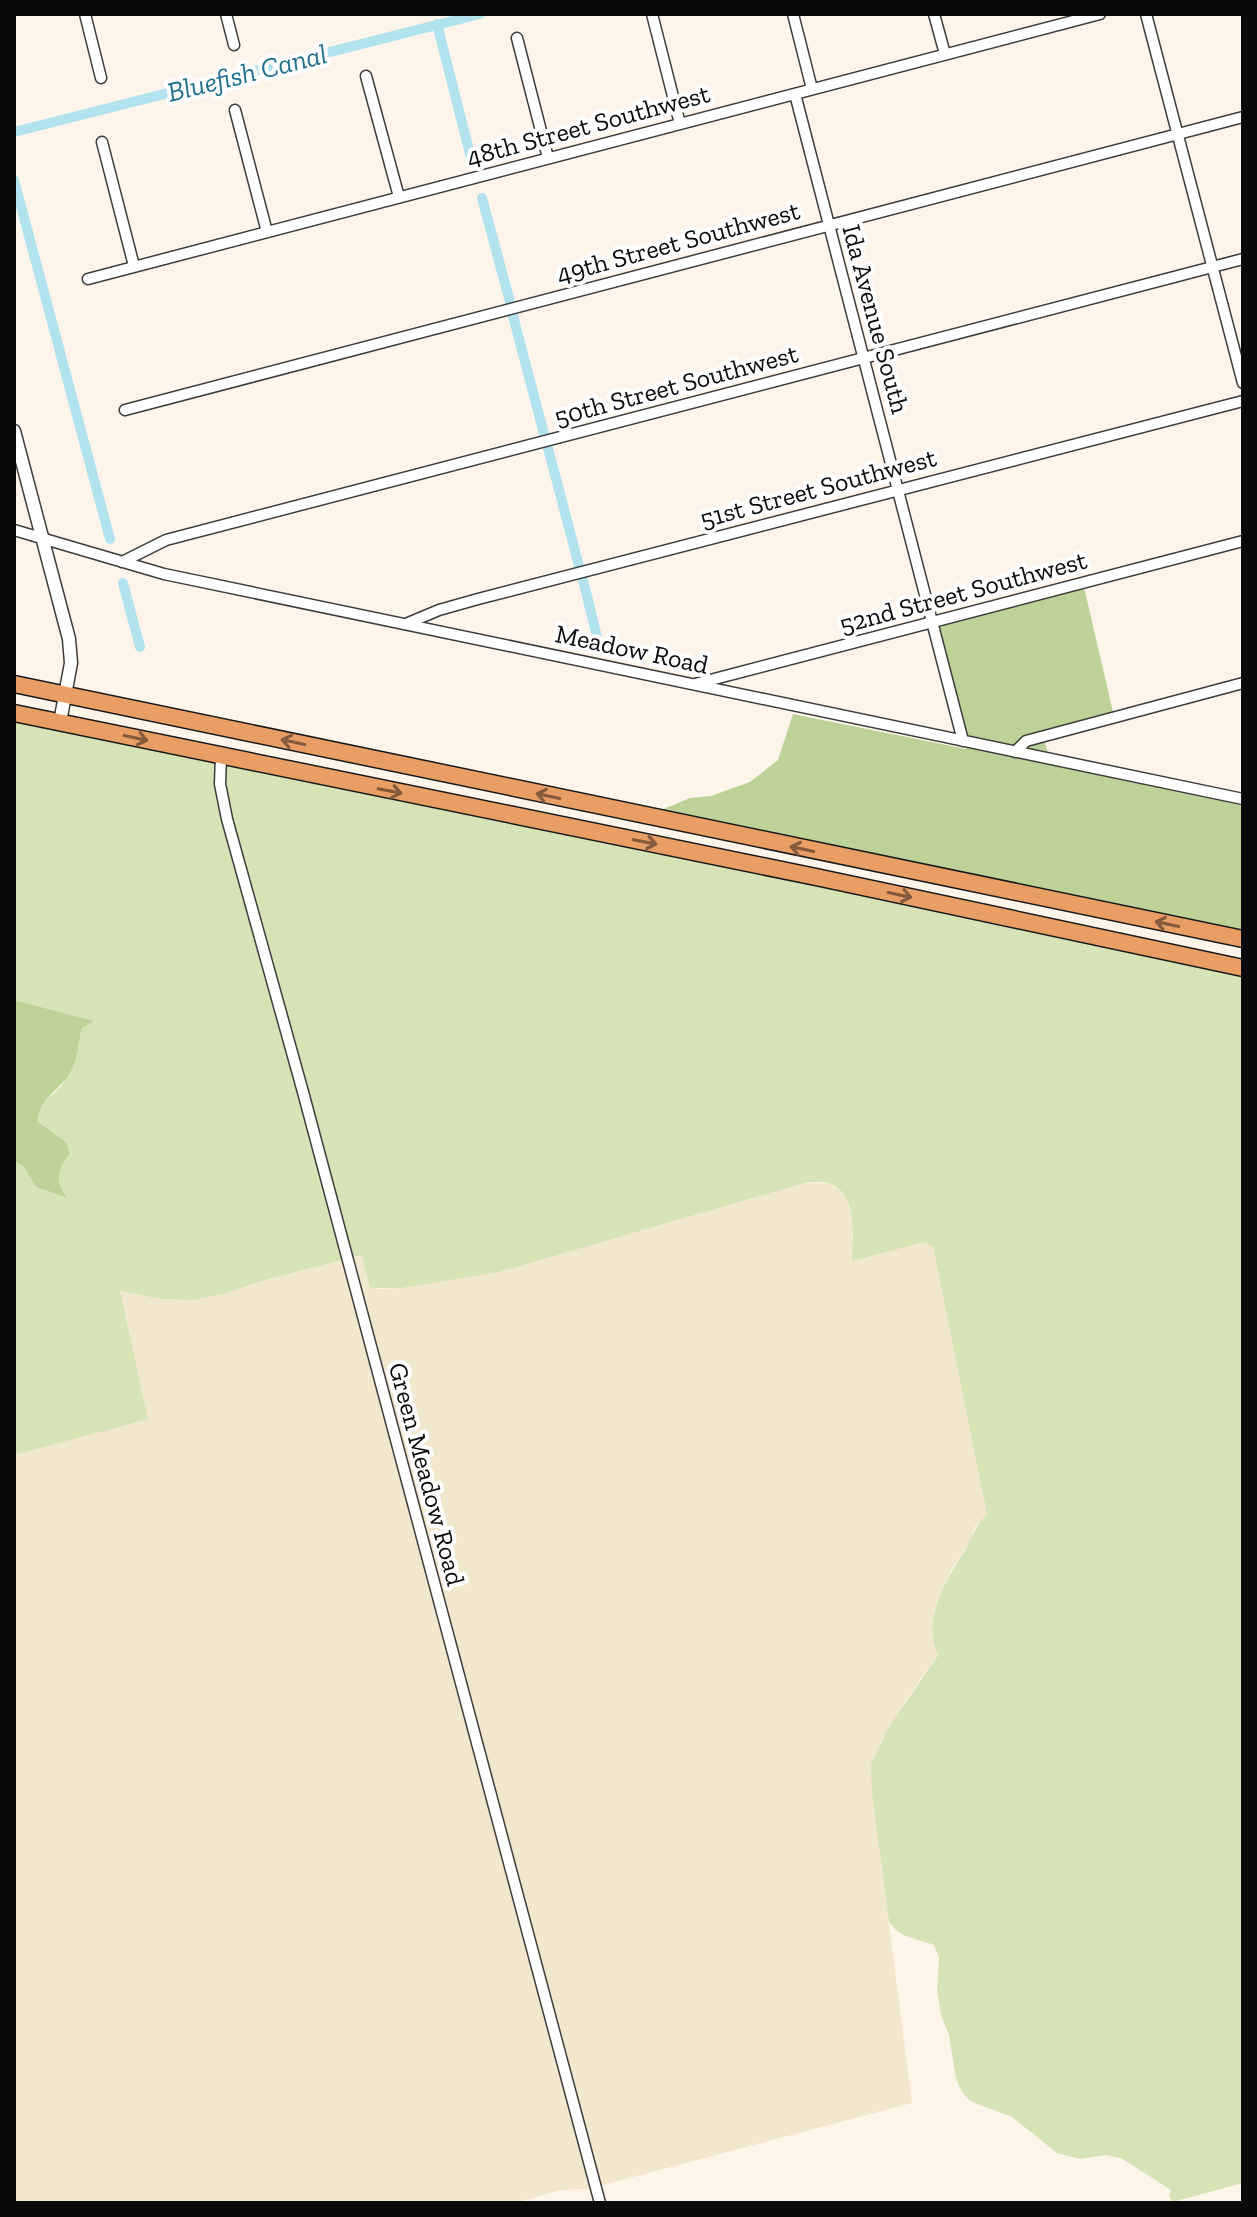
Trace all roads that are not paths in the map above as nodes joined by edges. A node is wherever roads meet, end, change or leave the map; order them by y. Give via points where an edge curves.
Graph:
1 (85, 14) edge
2 (226, 14) edge
3 (652, 14) edge
4 (793, 14) edge
5 (934, 14) edge
6 (1100, 14) edge
7 (1146, 14) edge
8 (1076, 17) edge
9 (517, 38) dead end
10 (234, 45) dead end
11 (945, 54) junction
12 (366, 76) dead end
13 (101, 78) dead end
14 (812, 89) junction
15 (795, 94) junction
16 (235, 110) dead end
17 (1243, 117) edge
18 (680, 124) junction
19 (1178, 134) junction
20 (102, 142) dead end
21 (548, 158) junction
22 (399, 197) junction
23 (829, 226) junction
24 (267, 232) junction
25 (1243, 259) edge
26 (134, 266) junction
27 (1213, 267) junction
28 (88, 279) dead end
29 (864, 358) junction
30 (1243, 383) edge
31 (1243, 401) edge
32 (125, 410) dead end
33 (14, 431) edge
34 (899, 490) junction
35 (14, 530) edge
36 (43, 539) junction
37 (1243, 541) edge
38 (122, 562) junction
39 (933, 622) junction
40 (406, 624) junction
41 (1243, 683) edge
42 (14, 684) edge
43 (694, 685) junction
44 (65, 694) junction
45 (14, 713) edge
46 (60, 722) junction
47 (963, 741) junction
48 (1015, 752) junction
49 (221, 756) junction
50 (1243, 799) edge
51 (1243, 939) edge
52 (1243, 968) edge
53 (600, 2203) edge

1 - 13 street
2 - 10 street
3 - 18 street
4 - 14 street
5 - 11 street
6 - 8 street, 48th Street Southwest
7 - 19 street
8 - 11 street, 48th Street Southwest
9 - 21 street
11 - 14 street, 48th Street Southwest
12 - 22 street
14 - 15 street, 48th Street Southwest
15 - 18 street, 48th Street Southwest
15 - 23 street, Ida Avenue South
16 - 24 street
17 - 19 street, 49th Street Southwest
18 - 21 street, 48th Street Southwest
19 - 23 street, 49th Street Southwest
19 - 27 street
20 - 26 street
21 - 22 street, 48th Street Southwest
22 - 24 street, 48th Street Southwest
23 - 29 street, Ida Avenue South
23 - 32 street, 49th Street Southwest
24 - 26 street, 48th Street Southwest
25 - 27 street, 50th Street Southwest
26 - 28 street, 48th Street Southwest
27 - 29 street, 50th Street Southwest
27 - 30 street
29 - 34 street, Ida Avenue South
29 - 38 street, 50th Street Southwest via 166,540
31 - 34 street, 51st Street Southwest
33 - 36 street
34 - 39 street, Ida Avenue South
34 - 40 street, 51st Street Southwest via 478,599
35 - 36 street, Meadow Road
36 - 38 street, Meadow Road
36 - 44 street via 69,639
37 - 39 street, 52nd Street Southwest
38 - 40 street, Meadow Road
39 - 43 street, 52nd Street Southwest
39 - 47 street, Ida Avenue South
40 - 43 street, Meadow Road
41 - 48 street via 1026,741
42 - 44 highway
43 - 47 street, Meadow Road
44 - 46 street
51 -> 44 highway
45 - 46 highway
46 -> 49 highway
47 - 48 street, Meadow Road
48 - 50 street, Meadow Road
49 -> 52 highway
49 - 53 street, Green Meadow Road via 227,819

